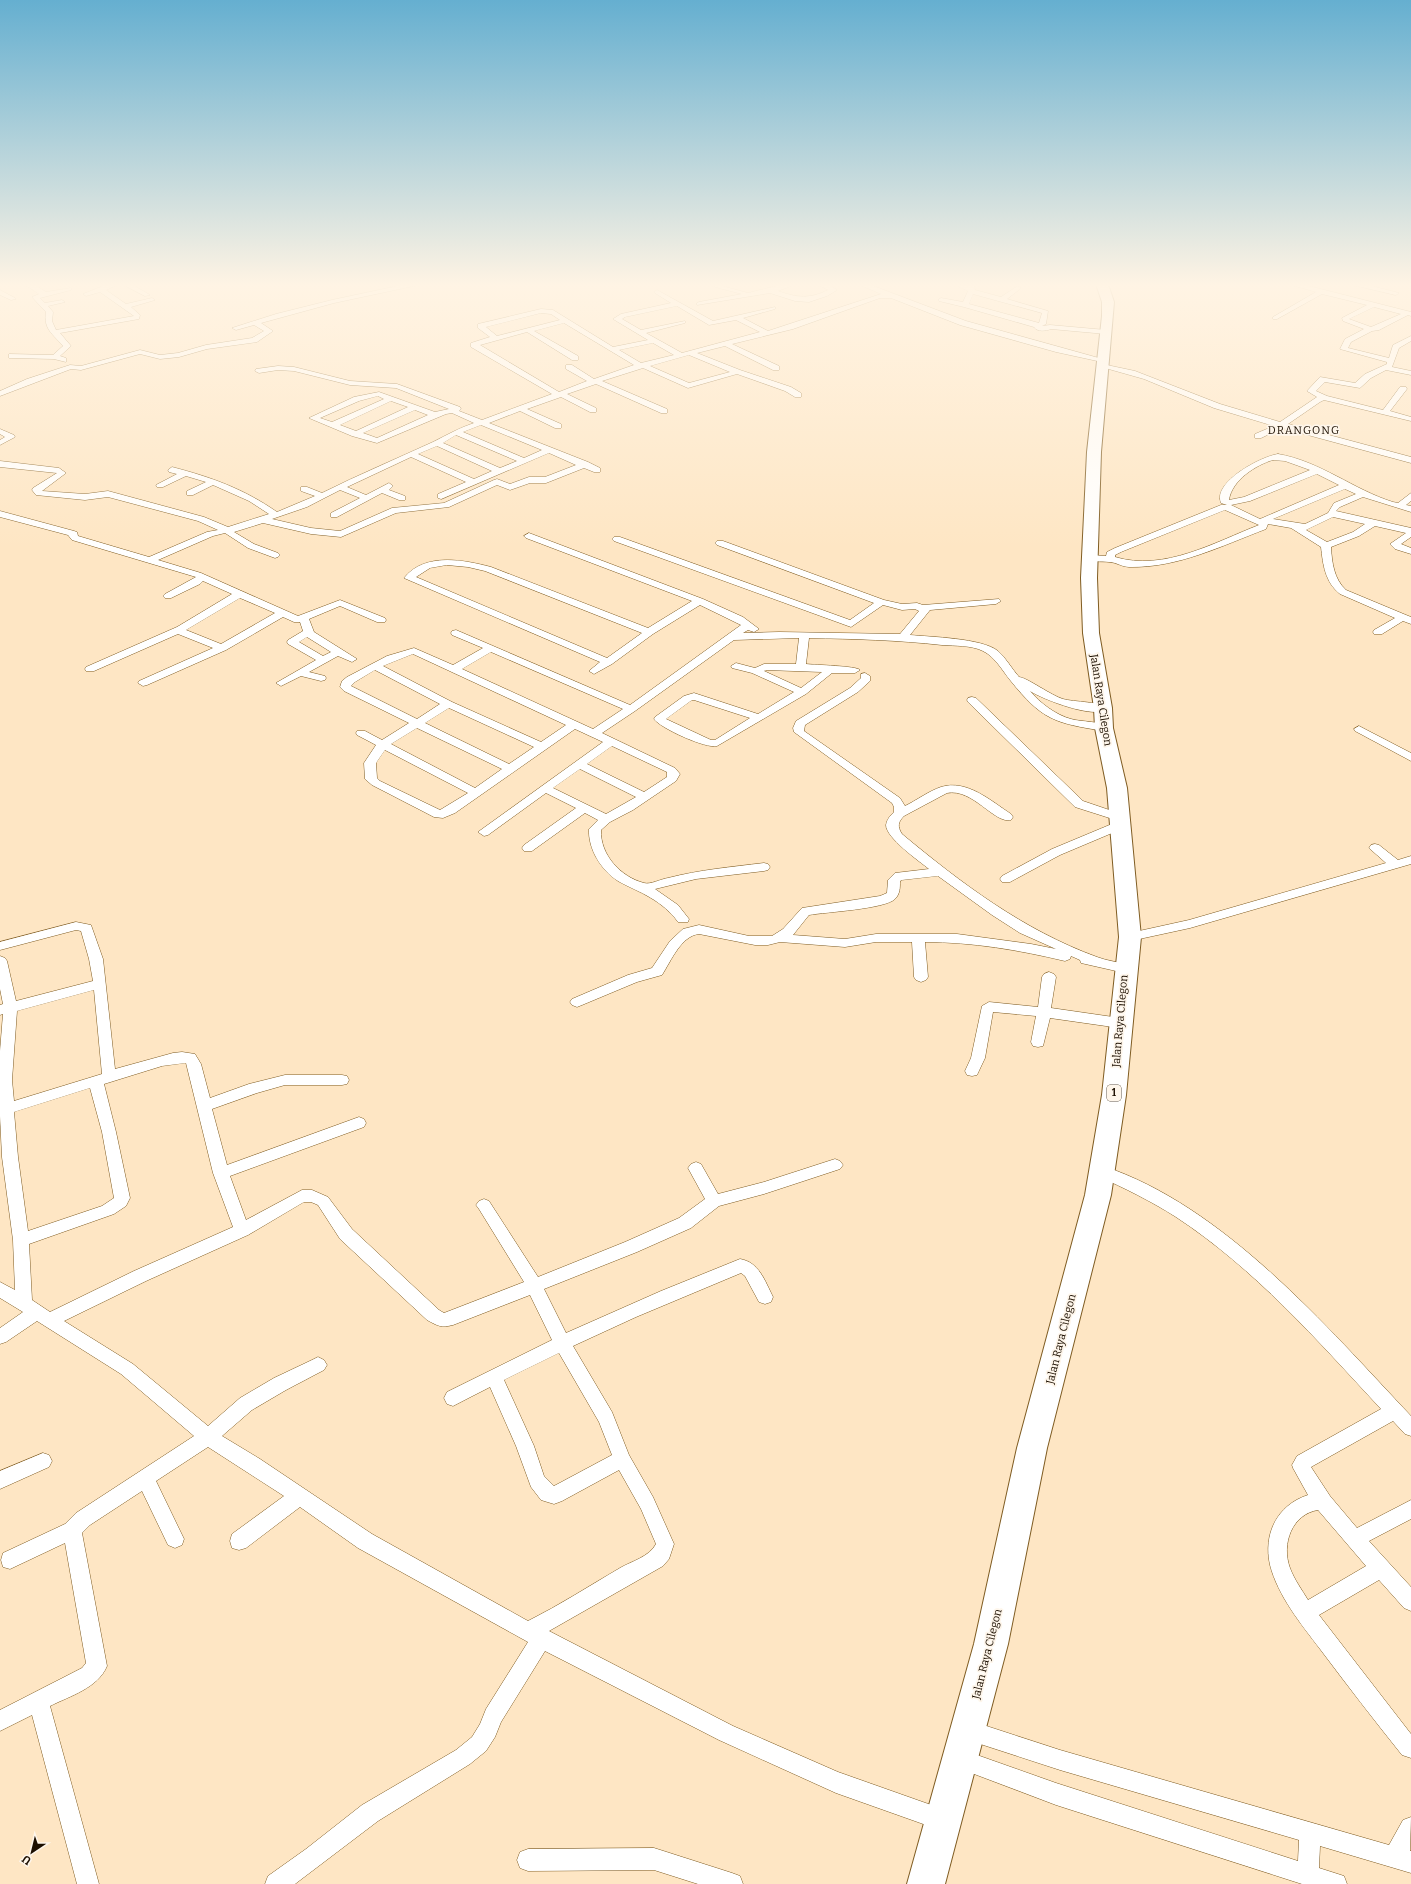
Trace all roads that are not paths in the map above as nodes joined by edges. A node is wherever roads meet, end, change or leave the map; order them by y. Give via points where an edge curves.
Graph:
1 (56, 372) edge
2 (308, 372) edge
3 (521, 372) edge
4 (577, 372) edge
5 (623, 372) edge
6 (654, 372) edge
7 (737, 372) joint
8 (1101, 372) edge
9 (1132, 372) edge
10 (1377, 372) edge
11 (595, 381) junction
12 (1403, 389) dead end
13 (0, 394) edge
14 (560, 394) junction
15 (798, 395) dead end
16 (392, 398) junction
17 (1324, 398) junction
18 (415, 407) junction
19 (521, 409) junction
20 (593, 410) dead end
21 (664, 411) dead end
22 (1385, 412) junction
23 (436, 415) junction
24 (1411, 419) edge
25 (485, 421) junction
26 (333, 425) junction
27 (1282, 425) junction
28 (558, 426) dead end
29 (0, 431) edge
30 (456, 432) junction
31 (355, 434) junction
32 (1258, 436) dead end
33 (0, 443) edge
34 (437, 443) junction
35 (550, 450) junction
36 (411, 454) junction
37 (573, 460) junction
38 (1411, 460) edge
39 (524, 461) junction
40 (0, 464) edge
41 (585, 464) junction
42 (172, 470) dead end
43 (597, 470) dead end
44 (499, 471) junction
45 (1316, 471) junction
46 (185, 472) junction
47 (486, 477) junction
48 (529, 480) junction
49 (214, 481) junction
50 (473, 482) junction
51 (497, 482) junction
52 (160, 485) dead end
53 (1346, 485) junction
54 (438, 486) dead end
55 (339, 487) junction
56 (304, 489) dead end
57 (451, 491) junction
58 (190, 493) dead end
59 (1364, 494) junction
60 (322, 496) junction
61 (441, 496) dead end
62 (1411, 496) edge
63 (367, 498) junction
64 (402, 498) dead end
65 (357, 503) junction
66 (1230, 505) junction
67 (1400, 506) junction
68 (1411, 509) edge
69 (0, 514) edge
70 (384, 514) junction
71 (1332, 514) junction
72 (276, 515) junction
73 (334, 515) dead end
74 (263, 520) junction
75 (1262, 520) junction
76 (1373, 523) junction
77 (1293, 526) junction
78 (226, 530) junction
79 (1411, 532) edge
80 (529, 536) dead end
81 (618, 539) dead end
82 (720, 543) dead end
83 (1326, 546) junction
84 (1411, 551) edge
85 (275, 555) dead end
86 (1101, 559) junction
87 (150, 560) junction
88 (201, 577) junction
89 (241, 593) junction
90 (168, 596) dead end
91 (700, 601) junction
92 (996, 601) dead end
93 (881, 602) junction
94 (922, 608) junction
95 (282, 613) junction
96 (304, 619) junction
97 (1407, 619) edge
98 (381, 620) dead end
99 (851, 624) junction
100 (748, 625) junction
101 (182, 629) junction
102 (308, 632) junction
103 (649, 632) junction
104 (1378, 632) dead end
105 (456, 633) dead end
106 (764, 635) junction
107 (804, 636) junction
108 (886, 636) junction
109 (731, 637) junction
110 (903, 637) junction
111 (222, 648) junction
112 (489, 648) junction
113 (338, 652) junction
114 (352, 658) dead end
115 (323, 660) junction
116 (608, 662) junction
117 (376, 666) junction
118 (736, 666) dead end
119 (801, 668) junction
120 (90, 669) dead end
121 (454, 669) junction
122 (827, 670) junction
123 (1008, 670) junction
124 (594, 671) dead end
125 (756, 671) junction
126 (301, 673) junction
127 (321, 678) dead end
128 (143, 683) dead end
129 (281, 683) dead end
130 (802, 692) junction
131 (972, 700) dead end
132 (448, 704) junction
133 (1076, 706) junction
134 (631, 709) junction
135 (757, 718) junction
136 (1104, 718) junction
137 (1068, 722) junction
138 (419, 723) junction
139 (573, 725) junction
140 (1359, 729) dead end
141 (361, 733) dead end
142 (594, 733) junction
143 (610, 742) junction
144 (383, 744) junction
145 (542, 747) junction
146 (1411, 758) edge
147 (579, 764) junction
148 (510, 769) junction
149 (546, 788) junction
150 (475, 792) junction
151 (646, 797) junction
152 (584, 808) junction
153 (900, 813) junction
154 (1007, 817) dead end
155 (606, 819) junction
156 (1120, 821) junction
157 (484, 832) dead end
158 (528, 848) dead end
159 (1375, 848) dead end
160 (1411, 860) edge
161 (1395, 864) junction
162 (764, 867) dead end
163 (940, 872) junction
164 (1006, 879) dead end
165 (643, 888) junction
166 (683, 919) dead end
167 (1130, 937) junction
168 (780, 938) junction
169 (918, 938) junction
170 (0, 946) edge
171 (0, 961) edge
172 (1093, 961) junction
173 (1125, 968) junction
174 (921, 977) dead end
175 (1049, 977) dead end
176 (100, 984) junction
177 (577, 1002) dead end
178 (5, 1009) edge
179 (1044, 1012) junction
180 (1120, 1023) junction
181 (1038, 1042) dead end
182 (972, 1071) dead end
183 (103, 1079) junction
184 (3, 1080) edge
185 (342, 1080) dead end
186 (205, 1106) junction
187 (7, 1109) junction
188 (359, 1123) dead end
189 (835, 1165) dead end
190 (696, 1168) dead end
191 (1103, 1172) junction
192 (221, 1173) junction
193 (714, 1202) junction
194 (484, 1205) dead end
195 (242, 1230) junction
196 (21, 1240) junction
197 (534, 1287) junction
198 (0, 1289) edge
199 (765, 1297) dead end
200 (37, 1312) junction
201 (0, 1337) edge
202 (562, 1342) junction
203 (318, 1365) dead end
204 (494, 1376) junction
205 (453, 1398) dead end
206 (1394, 1411) junction
207 (1411, 1428) edge
208 (208, 1437) junction
209 (622, 1459) junction
210 (43, 1461) dead end
211 (146, 1479) junction
212 (0, 1480) edge
213 (300, 1496) junction
214 (1322, 1500) junction
215 (1411, 1509) edge
216 (72, 1530) junction
217 (176, 1539) dead end
218 (1355, 1539) junction
219 (239, 1541) dead end
220 (10, 1560) dead end
221 (1381, 1568) junction
222 (1411, 1601) edge
223 (1305, 1613) junction
224 (535, 1635) junction
225 (39, 1702) junction
226 (0, 1721) edge
227 (968, 1730) junction
228 (1410, 1748) edge
229 (960, 1759) junction
230 (944, 1820) junction
231 (1411, 1828) edge
232 (1310, 1834) junction
233 (528, 1860) dead end
234 (1402, 1860) edge
235 (1308, 1875) junction
236 (88, 1884) edge
237 (276, 1884) edge
238 (732, 1884) edge
239 (926, 1884) edge
240 (1336, 1884) edge

1 - 13 street
2 - 25 street via 350,383 397,386
3 - 14 street
4 - 11 street
5 - 11 street
6 - 7 street via 680,384 691,386
7 - 15 street via 788,389
8 - 86 highway, Jalan Raya Cilegon / 1 via 1094,452
9 - 27 street via 1216,405
10 - 17 street via 1356,386 1322,380 1311,391
11 - 14 street
11 - 21 street
12 - 22 street
14 - 19 street
14 - 20 street
16 - 18 street
16 - 26 street
16 - 26 street via 379,394 361,398 313,418
17 - 22 street
17 - 27 street via 1317,400
18 - 23 street
18 - 31 street
19 - 25 street
19 - 28 street
22 - 24 street
23 - 25 street via 450,410
23 - 31 street via 378,441
25 - 30 street
25 - 35 street
26 - 31 street
27 - 32 street
27 - 38 street
29 - 33 street via 11,437
30 - 34 street
30 - 39 street
34 - 36 street
34 - 44 street
35 - 37 street
35 - 39 street
36 - 50 street
36 - 55 street
37 - 41 street
37 - 48 street
39 - 44 street
40 - 78 street via 62,473 36,490 40,493 85,497 108,494 188,515
41 - 43 street
41 - 48 street via 546,480
42 - 46 street
44 - 47 street
45 - 53 street
45 - 66 street
45 - 66 street via 1282,458 1270,459 1250,468 1231,484 1224,501
46 - 49 street
46 - 52 street
47 - 50 street
47 - 51 street
48 - 51 street via 510,487
49 - 58 street
49 - 72 street via 250,497
50 - 57 street
51 - 70 street via 446,505 395,510
53 - 59 street
53 - 75 street
54 - 57 street
55 - 60 street
55 - 63 street
56 - 60 street
57 - 61 street
59 - 67 street
59 - 71 street via 1338,506 1332,510
60 - 72 street
62 - 67 street
63 - 64 street via 385,488
63 - 65 street
65 - 70 street
65 - 73 street
66 - 75 street
66 - 86 street
67 - 68 street
69 - 87 street via 74,534 75,538
70 - 74 street via 336,535
71 - 76 street
71 - 77 street via 1306,527
72 - 74 street
74 - 78 street
75 - 77 street
75 - 86 street via 1264,525 1259,528 1170,561 1128,564
76 - 79 street
76 - 83 street via 1356,534
77 - 83 street
78 - 85 street via 238,539
78 - 87 street
79 - 84 street via 1395,544
80 - 91 street
81 - 99 street
82 - 93 street
83 - 97 street via 1330,573 1337,588
86 - 136 highway, Jalan Raya Cilegon / 1 via 1089,578 1091,633
87 - 88 street
88 - 89 street
88 - 90 street via 197,582
89 - 95 street
89 - 101 street
91 - 100 street
91 - 103 street
92 - 94 street
93 - 94 street
93 - 99 street
94 - 110 street via 925,610
95 - 96 street via 298,620
95 - 111 street
96 - 98 street via 340,603
96 - 102 street
97 - 104 street
99 - 108 street
100 - 106 street
100 - 109 street
101 - 111 street via 187,635
101 - 120 street
102 - 113 street
102 - 115 street via 292,642
103 - 116 street
103 - 116 street via 488,569 463,563 435,563 424,567 409,578
105 - 112 street
106 - 107 street
106 - 109 street
107 - 108 street
107 - 119 street
108 - 110 street
109 - 134 street
110 - 123 street via 985,648 994,653
111 - 128 street
112 - 121 street
112 - 134 street
113 - 114 street
113 - 115 street
115 - 126 street
116 - 124 street
117 - 121 street via 412,650
117 - 132 street
117 - 138 street via 349,680 346,687
118 - 125 street
119 - 122 street
119 - 125 street via 764,667
121 - 139 street
122 - 130 street via 826,674
122 - 153 street via 860,673 866,679 862,685 827,704 800,723 798,730 896,801
123 - 133 street via 1046,697 1062,704
123 - 137 street via 1040,707
125 - 130 street
126 - 127 street
126 - 129 street
130 - 135 street
131 - 156 street via 1079,804
132 - 138 street
132 - 145 street
133 - 136 street
133 - 137 street via 1074,715
134 - 142 street
135 - 135 street via 713,744 662,723 659,718 694,696
136 - 137 street
136 - 156 highway, Jalan Raya Cilegon / 1 via 1117,788
138 - 144 street
138 - 148 street
139 - 142 street
139 - 145 street
140 - 146 street
141 - 144 street
142 - 143 street
143 - 147 street
143 - 151 street via 674,774 672,779
144 - 150 street
144 - 150 street via 370,764 371,779 376,783 438,814 443,814
145 - 148 street
147 - 149 street
147 - 151 street
148 - 150 street
149 - 152 street
149 - 157 street
151 - 155 street
152 - 155 street
152 - 158 street
153 - 154 street via 944,790 954,788 971,793
153 - 163 street via 893,820 892,827 897,836
155 - 165 street via 594,829 593,837 599,852 614,871
156 - 164 street
156 - 167 highway, Jalan Raya Cilegon / 1
159 - 161 street
160 - 161 street
161 - 167 street via 1190,924
162 - 165 street via 696,875
163 - 168 street via 899,876 894,880 894,892 890,897 877,901 806,911 800,914 789,932
163 - 172 street via 1025,930
165 - 166 street via 676,909
167 - 173 highway, Jalan Raya Cilegon / 1
168 - 169 street via 845,944 876,938
168 - 177 street via 768,941 749,940 708,930 691,931 678,941 657,972 633,978
169 - 172 street via 957,938 1031,948
169 - 174 street
170 - 176 street via 82,926 86,928 96,959
171 - 178 street via 4,974
172 - 173 street
173 - 180 highway, Jalan Raya Cilegon / 1
175 - 179 street
176 - 178 street
176 - 183 street
178 - 184 street
179 - 180 street
179 - 181 street
179 - 182 street via 989,1007 978,1058
180 - 191 highway, Jalan Raya Cilegon / 1 via 1114,1094
183 - 186 street via 172,1059 190,1058 194,1064
183 - 187 street
183 - 196 street via 121,1202 108,1210
184 - 187 street
185 - 186 street via 285,1080
186 - 192 street
187 - 196 street via 10,1157
188 - 192 street
189 - 193 street
190 - 193 street
191 - 206 street via 1132,1185 1190,1218 1233,1251 1294,1306
191 - 227 highway, Jalan Raya Cilegon / 1 via 1032,1448 992,1644
192 - 195 street
193 - 197 street via 685,1223
194 - 197 street
195 - 197 street via 302,1196 312,1196 323,1202 346,1234 433,1315 444,1320
195 - 200 street via 140,1276
196 - 200 street
197 - 202 street
198 - 200 street
199 - 202 street via 751,1271 746,1266 740,1266
200 - 201 street
200 - 208 street via 127,1370
202 - 204 street
202 - 209 street via 606,1418
203 - 208 street via 246,1404
204 - 205 street
204 - 209 street via 525,1446 537,1481 547,1494 562,1492
206 - 207 street
206 - 214 street via 1303,1462 1301,1465 1304,1473
208 - 211 street
208 - 213 street
209 - 224 street via 647,1503 665,1544 662,1552 656,1559 575,1607
210 - 212 street
211 - 216 street via 83,1519
211 - 217 street
213 - 219 street
213 - 224 street via 365,1541
214 - 218 street
214 - 223 street via 1302,1505 1288,1515 1278,1539 1281,1571
215 - 218 street
216 - 220 street
216 - 225 street via 97,1666 89,1675
218 - 221 street
221 - 222 street
221 - 223 street
223 - 228 street
224 - 230 street via 726,1733 836,1782
224 - 237 street via 479,1744 463,1757 370,1813 314,1858
225 - 226 street
225 - 236 street
227 - 229 highway, Jalan Raya Cilegon / 1
227 - 232 street
229 - 230 highway, Jalan Raya Cilegon / 1
229 - 235 street via 1056,1794
230 - 239 highway, Jalan Raya Cilegon / 1
231 - 234 street
232 - 234 street
232 - 235 street
233 - 238 street via 654,1859
235 - 240 street

